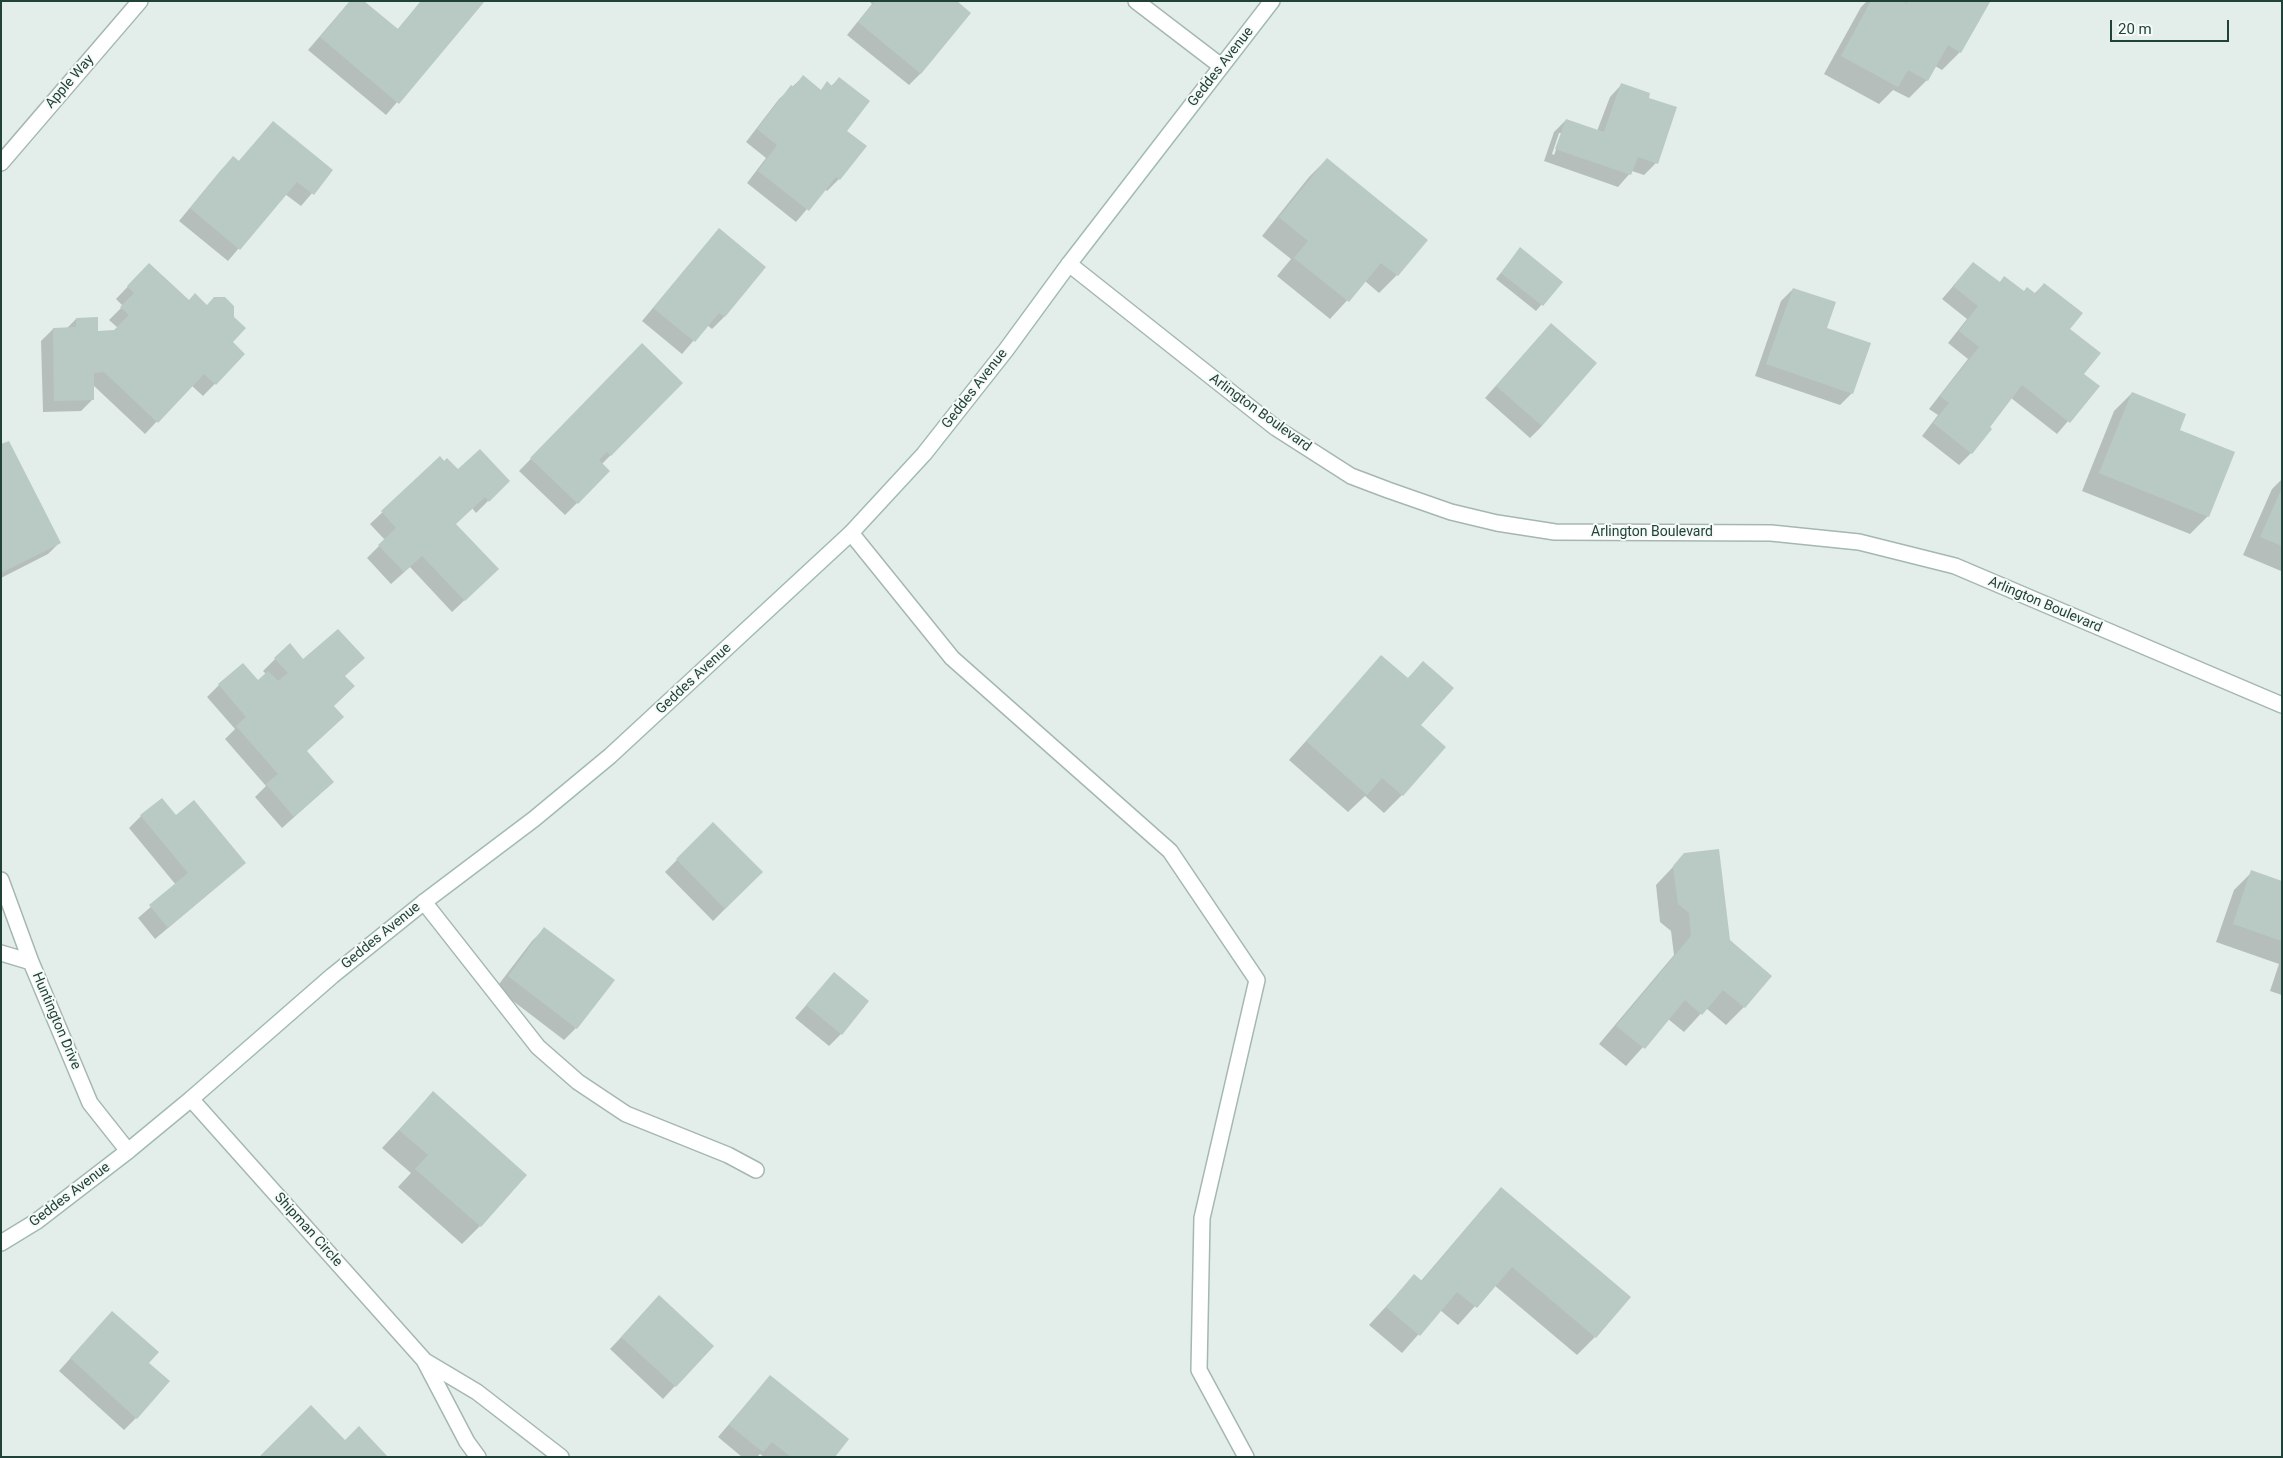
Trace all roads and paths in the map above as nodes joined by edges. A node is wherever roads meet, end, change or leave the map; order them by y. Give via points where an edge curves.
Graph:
1 (140, 1) edge
2 (1136, 1) edge
3 (1272, 1) edge
4 (1221, 66) junction
5 (1, 163) edge
6 (1069, 264) junction
7 (851, 533) junction
8 (2282, 705) edge
9 (1, 880) edge
10 (424, 902) junction
11 (1, 953) edge
12 (31, 962) junction
13 (191, 1099) junction
14 (128, 1151) junction
15 (756, 1170) dead end
16 (1, 1243) edge
17 (424, 1360) junction
18 (478, 1457) edge
19 (561, 1457) edge
20 (1246, 1457) edge

1 - 5 street, Apple Way
2 - 4 street
3 - 4 street, Geddes Avenue
4 - 6 street, Geddes Avenue
6 - 7 street, Geddes Avenue via 924,454
6 - 8 street, Arlington Boulevard via 1276,428 1351,476 1388,490 1451,512 1555,532 1771,533 1859,542 1955,566
7 - 10 street, Geddes Avenue via 610,756 534,819
7 - 20 street via 952,658 1170,852 1257,980 1202,1218 1199,1370
9 - 12 street, Huntington Drive
10 - 13 street, Geddes Avenue via 332,976
10 - 15 street via 538,1048 578,1082 626,1114 728,1155
11 - 12 street
12 - 14 street, Huntington Drive via 90,1102
13 - 14 street, Geddes Avenue
13 - 17 street, Shipman Circle
14 - 16 street, Geddes Avenue via 37,1221
17 - 18 street, Shipman Circle
17 - 19 street, Shipman Circle via 477,1392

